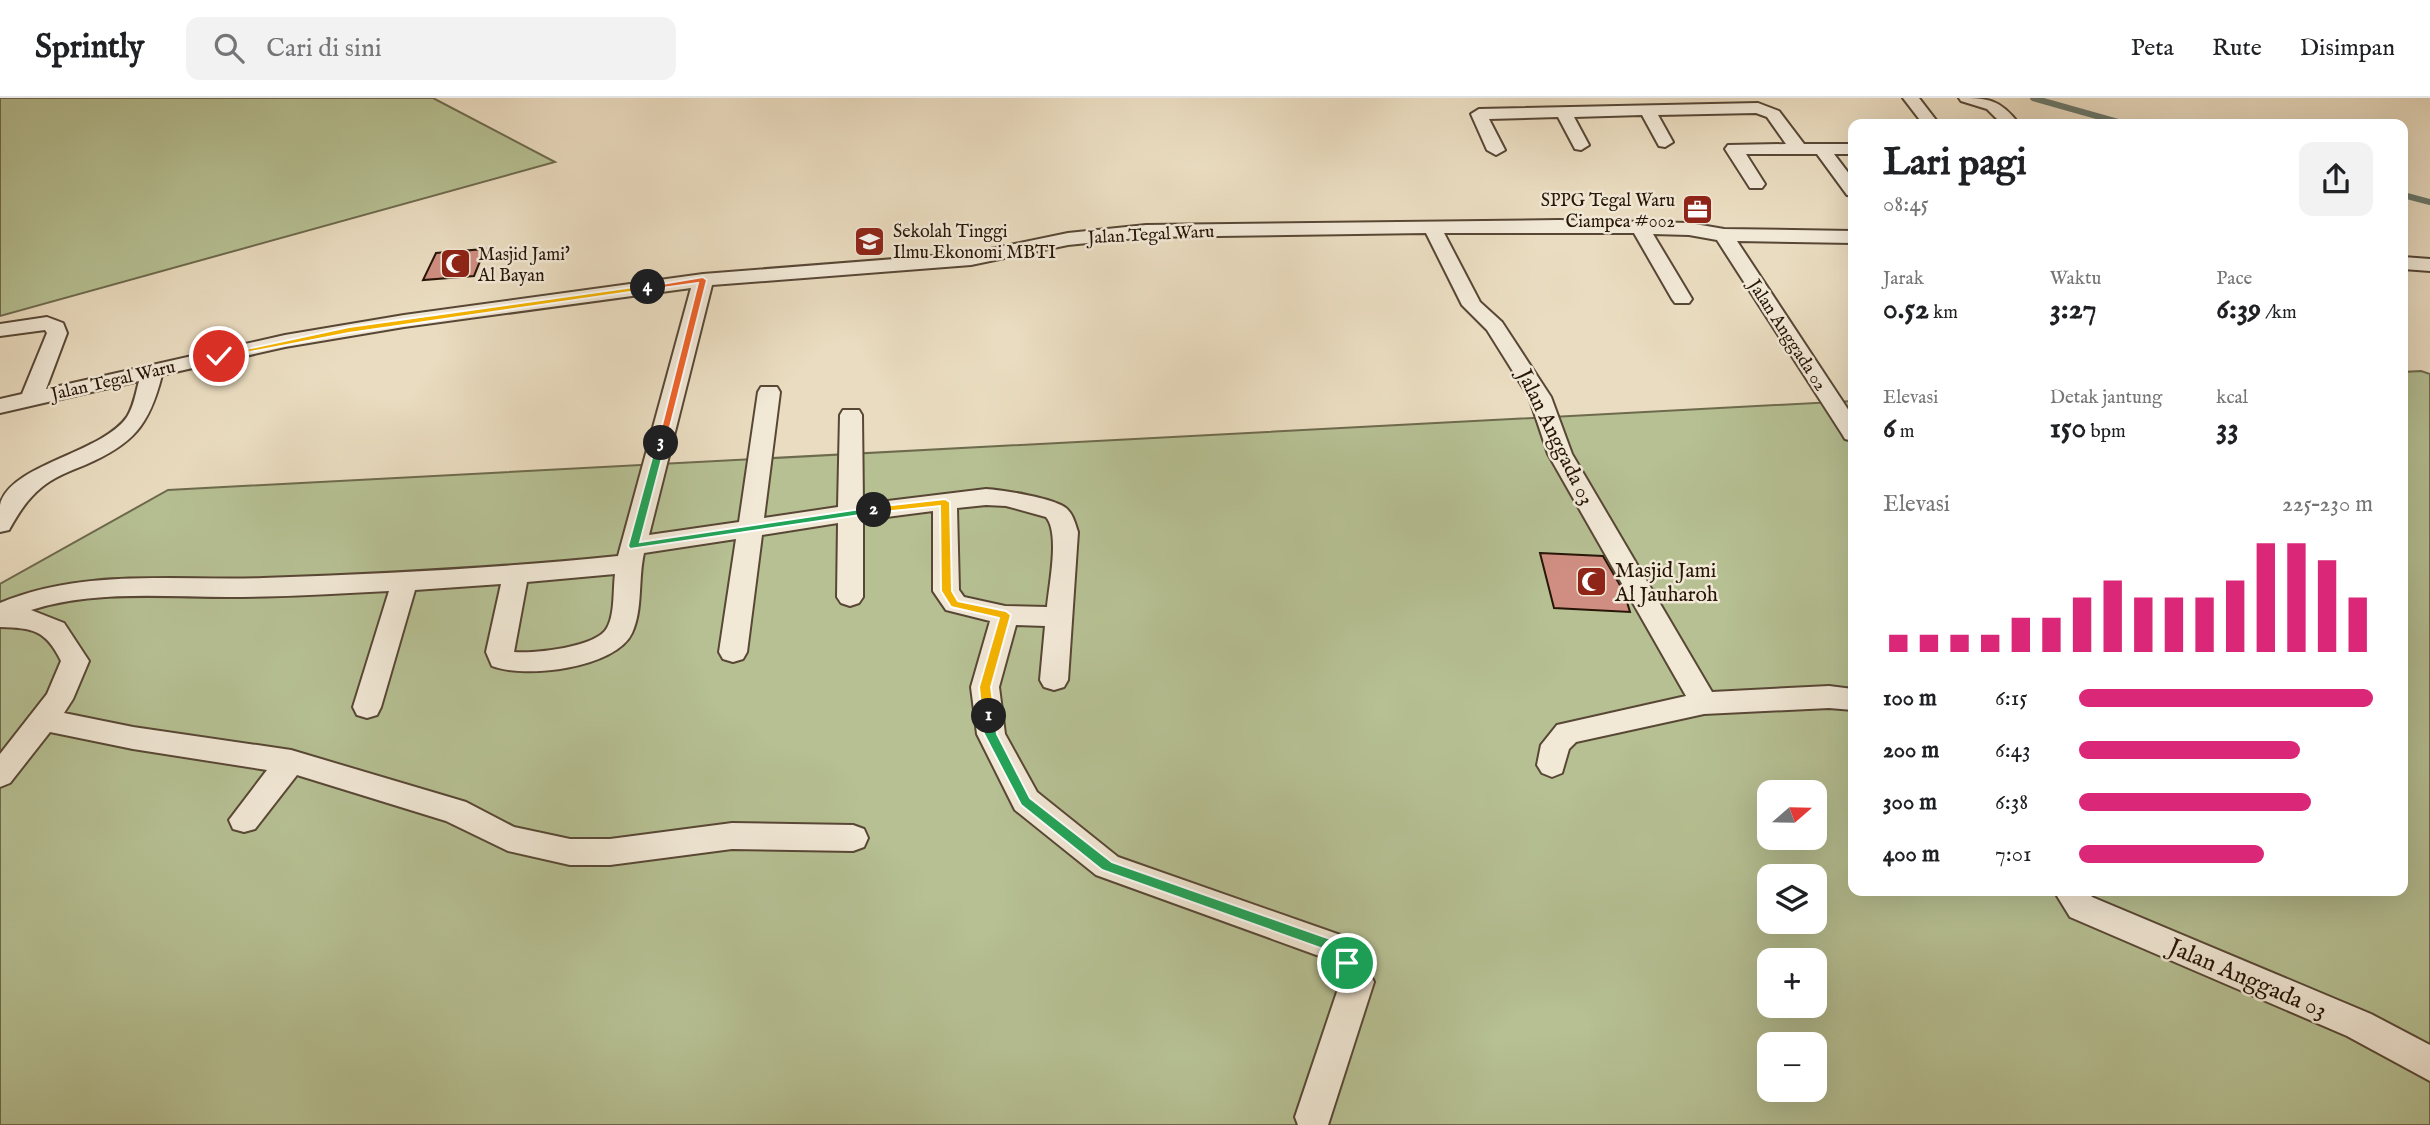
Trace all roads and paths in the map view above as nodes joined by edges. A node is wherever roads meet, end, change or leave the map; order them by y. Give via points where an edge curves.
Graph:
1 (1911, 98) edge
2 (1967, 98) edge
3 (1647, 110) junction
4 (1563, 112) junction
5 (1927, 119) edge
6 (2006, 119) edge
7 (1665, 142) dead end
8 (1581, 145) dead end
9 (1798, 148) junction
10 (1821, 148) junction
11 (1496, 149) dead end
12 (1848, 149) edge
13 (1756, 184) dead end
14 (1848, 184) edge
15 (1640, 228) junction
16 (1433, 229) junction
17 (1724, 235) junction
18 (1848, 237) edge
19 (2408, 263) edge
20 (2430, 265) edge
21 (703, 280) junction
22 (1682, 299) dead end
23 (0, 330) edge
24 (153, 370) junction
25 (769, 391) dead end
26 (31, 399) junction
27 (0, 406) edge
28 (851, 415) dead end
29 (1848, 426) edge
30 (945, 502) junction
31 (851, 513) junction
32 (0, 524) edge
33 (748, 530) junction
34 (632, 555) junction
35 (516, 575) junction
36 (404, 583) junction
37 (850, 597) dead end
38 (1006, 615) junction
39 (0, 616) edge
40 (1059, 617) junction
41 (733, 652) dead end
42 (1054, 680) dead end
43 (1848, 699) edge
44 (1704, 703) junction
45 (368, 707) dead end
46 (41, 719) junction
47 (291, 762) junction
48 (1552, 765) dead end
49 (0, 775) edge
50 (244, 820) dead end
51 (853, 838) dead end
52 (2073, 896) edge
53 (2430, 1064) edge
54 (1313, 1117) dead end

1 - 5 street
2 - 6 street via 1993,106
3 - 4 street
3 - 7 street
3 - 9 street via 1767,110
4 - 8 street
4 - 11 street via 1479,114
9 - 10 street
9 - 13 street via 1734,149
10 - 12 street
10 - 14 street
15 - 16 street, Jalan Tegal Waru
15 - 17 street, Jalan Tegal Waru
15 - 22 street
16 - 21 street, Jalan Tegal Waru via 1146,231 1089,236 947,261
16 - 44 street, Jalan Anggada 03 via 1472,305 1495,326 1540,397 1559,454
17 - 18 street, Jalan Tegal Waru
17 - 29 street, Jalan Anggada 02
19 - 20 street
21 - 24 street, Jalan Tegal Waru via 349,330
21 - 34 street
23 - 26 street via 47,323 56,327
24 - 26 street, Jalan Tegal Waru
24 - 32 street via 130,429 36,479 9,507
25 - 33 street
26 - 27 street, Jalan Tegal Waru
28 - 31 street
30 - 31 street
30 - 38 street via 946,591 955,604
30 - 40 street via 1006,498 1055,511 1061,517 1066,532
31 - 33 street
31 - 37 street
33 - 34 street
33 - 41 street
34 - 35 street
34 - 35 street via 621,631 611,645 591,653 516,664 502,659
35 - 36 street
36 - 39 street via 119,587 15,606
36 - 45 street
38 - 40 street
38 - 54 street via 985,687 991,734 1026,801 1107,866 1334,947 1347,963 1356,982
39 - 46 street via 51,627 59,632 75,661 60,699
40 - 42 street
43 - 44 street via 1829,696
44 - 48 street via 1567,733 1555,745
46 - 47 street
46 - 49 street
47 - 50 street
47 - 51 street via 455,811 508,838 570,852 610,852 733,836
52 - 53 street, Jalan Anggada 03 via 2081,907 2359,1025

